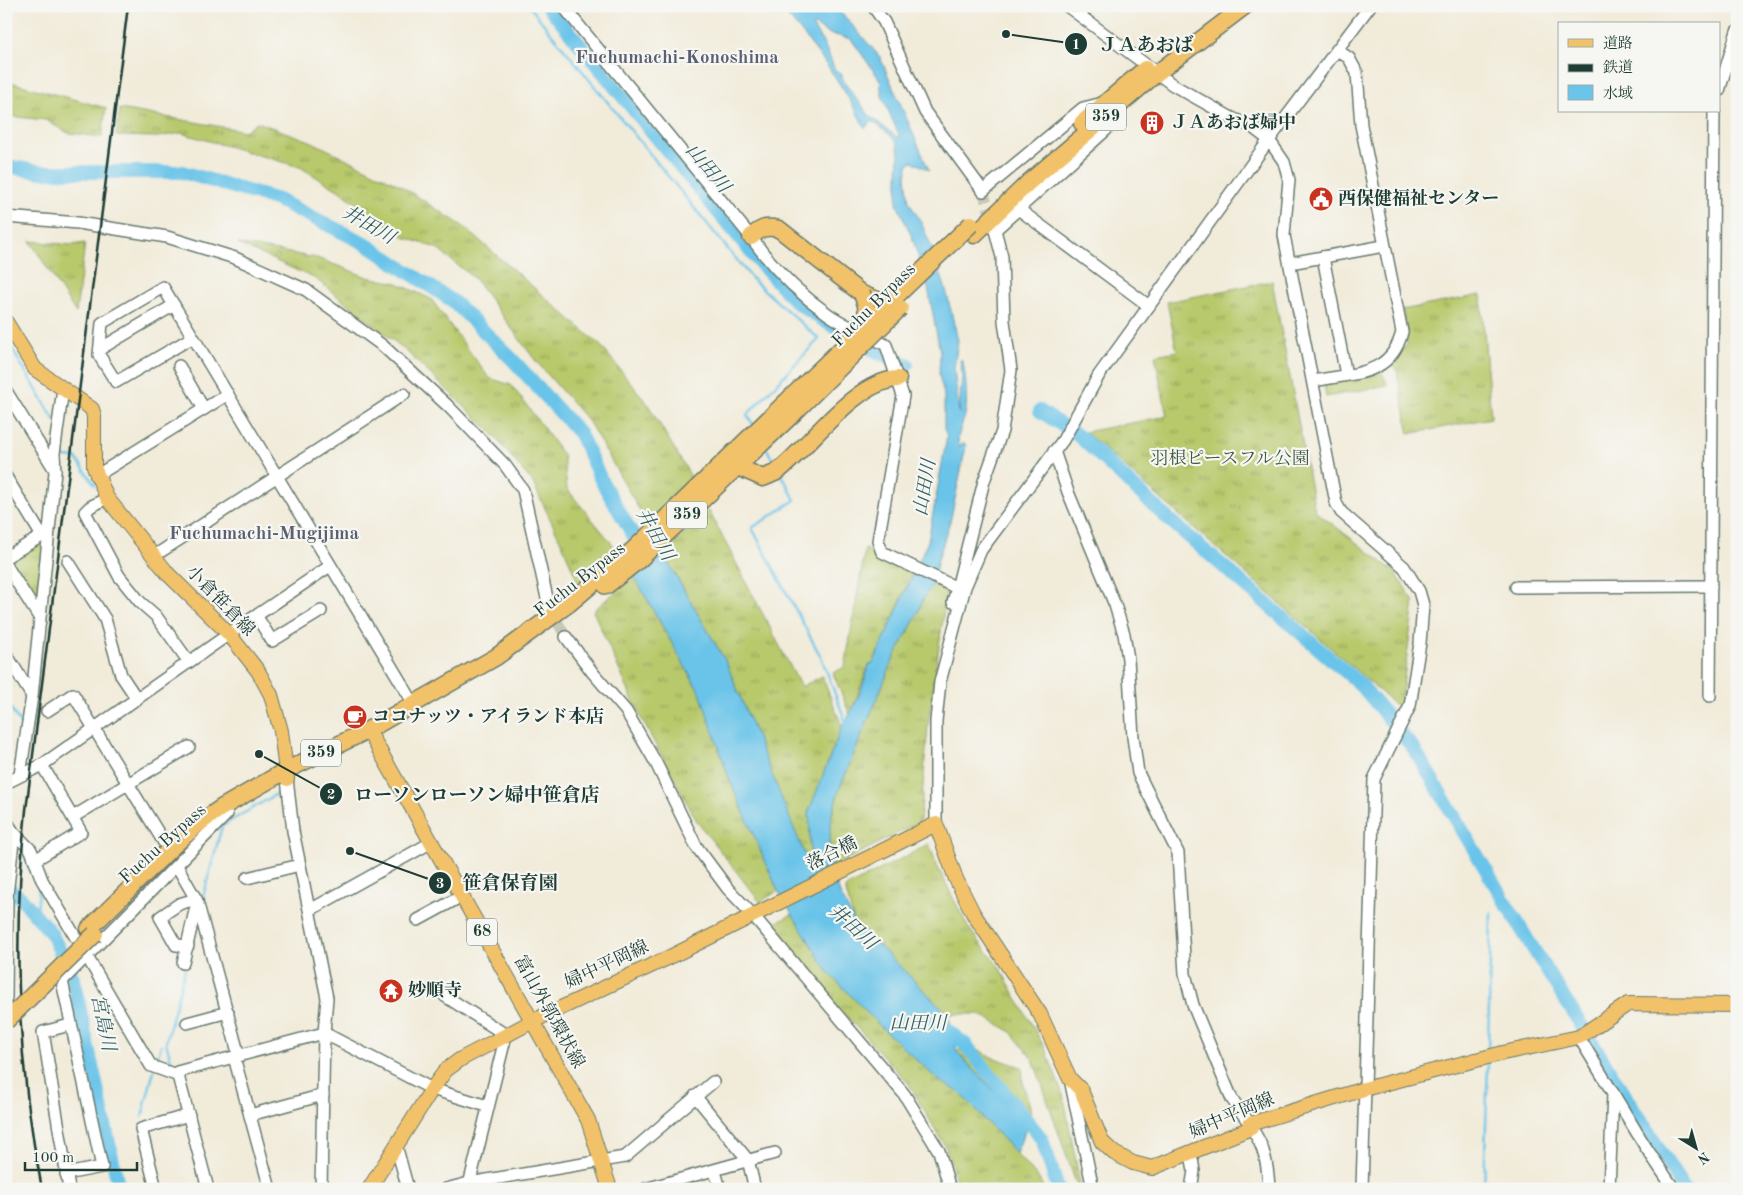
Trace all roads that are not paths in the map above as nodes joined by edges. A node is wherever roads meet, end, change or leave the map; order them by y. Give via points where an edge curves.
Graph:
1 (563, 6) edge
2 (873, 6) edge
3 (1067, 6) edge
4 (1230, 6) edge
5 (1245, 6) edge
6 (1370, 6) edge
7 (1737, 31) edge
8 (1337, 50) junction
9 (1153, 70) junction
10 (1720, 88) edge
11 (1107, 108) junction
12 (1714, 112) edge
13 (1270, 140) junction
14 (1017, 208) junction
15 (6, 217) edge
16 (972, 229) junction
17 (751, 237) junction
18 (1384, 246) junction
19 (1323, 257) junction
20 (1290, 263) junction
21 (862, 294) junction
22 (892, 300) junction
23 (174, 305) junction
24 (1149, 306) junction
25 (8, 331) edge
26 (193, 337) junction
27 (100, 349) junction
28 (824, 365) junction
29 (179, 366) dead end
30 (1346, 374) junction
31 (897, 375) junction
32 (1314, 381) junction
33 (62, 390) junction
34 (6, 391) edge
35 (228, 394) junction
36 (404, 394) dead end
37 (204, 409) junction
38 (794, 413) junction
39 (1054, 451) junction
40 (738, 467) junction
41 (56, 472) junction
42 (776, 472) junction
43 (96, 476) junction
44 (6, 477) edge
45 (276, 477) junction
46 (107, 498) junction
47 (45, 536) junction
48 (154, 556) junction
49 (6, 557) edge
50 (68, 561) dead end
51 (6, 565) edge
52 (330, 566) junction
53 (1516, 586) dead end
54 (1711, 586) junction
55 (955, 587) junction
56 (573, 606) junction
57 (549, 607) tunnel mouth
58 (321, 611) dead end
59 (39, 617) junction
60 (257, 617) junction
61 (229, 634) junction
62 (566, 636) tunnel mouth
63 (947, 650) junction
64 (6, 654) edge
65 (189, 662) junction
66 (32, 696) junction
67 (1710, 696) dead end
68 (137, 699) junction
69 (414, 704) junction
70 (47, 711) dead end
71 (94, 729) junction
72 (370, 733) junction
73 (189, 747) dead end
74 (42, 765) junction
75 (20, 775) junction
76 (286, 775) junction
77 (6, 783) edge
78 (128, 784) junction
79 (224, 811) junction
80 (73, 817) junction
81 (6, 821) edge
82 (932, 826) junction
83 (14, 833) junction
84 (432, 842) junction
85 (165, 844) junction
86 (35, 860) junction
87 (300, 865) junction
88 (177, 866) junction
89 (247, 878) dead end
90 (8, 889) edge
91 (462, 896) junction
92 (197, 900) junction
93 (310, 910) junction
94 (752, 914) junction
95 (418, 920) dead end
96 (92, 932) junction
97 (73, 933) junction
98 (188, 946) junction
99 (86, 955) junction
100 (183, 963) dead end
101 (445, 996) dead end
102 (6, 998) edge
103 (1737, 1006) edge
104 (6, 1008) edge
105 (228, 1012) junction
106 (6, 1021) edge
107 (533, 1021) junction
108 (188, 1023) dead end
109 (70, 1025) junction
110 (324, 1033) junction
111 (506, 1035) junction
112 (1579, 1037) junction
113 (237, 1056) junction
114 (179, 1076) junction
115 (1070, 1079) junction
116 (713, 1082) dead end
117 (432, 1089) junction
118 (1364, 1089) junction
119 (1613, 1093) junction
120 (323, 1095) junction
121 (695, 1096) junction
122 (487, 1106) junction
123 (189, 1115) junction
124 (250, 1115) junction
125 (1251, 1126) junction
126 (396, 1145) junction
127 (775, 1153) dead end
128 (1191, 1153) junction
129 (602, 1160) junction
130 (748, 1160) junction
131 (716, 1171) junction
132 (66, 1174) junction
133 (678, 1185) edge
134 (469, 1186) edge
135 (69, 1189) edge
136 (156, 1189) edge
137 (208, 1189) edge
138 (270, 1189) edge
139 (321, 1189) edge
140 (369, 1189) edge
141 (408, 1189) edge
142 (446, 1189) edge
143 (610, 1189) edge
144 (645, 1189) edge
145 (720, 1189) edge
146 (755, 1189) edge
147 (950, 1189) edge
148 (1093, 1189) edge
149 (1191, 1189) edge
150 (1269, 1189) edge
151 (1362, 1189) edge
152 (1609, 1189) edge
153 (1674, 1189) edge

1 - 17 street
2 - 11 street via 884,22 925,112 983,191 1083,108
3 - 9 street
4 - 9 highway, Fuchu Bypass / 359
5 - 9 highway, Fuchu Bypass / 359
6 - 8 street
7 - 10 street
8 - 13 street
8 - 18 street via 1349,58 1357,73 1362,125
9 - 11 highway, Fuchu Bypass / 359
9 - 13 street via 1188,96 1252,127
11 - 14 street via 1111,122 1106,130
11 - 16 highway, Fuchu Bypass / 359
12 - 54 street
13 - 20 street via 1284,162 1289,180 1284,235
13 - 24 street
14 - 24 street
14 - 55 street via 995,230 1002,257 1004,321 1011,370 1002,432 984,481
15 - 57 street via 78,223 168,237 235,258 306,290 383,346 448,406 505,466 523,490
16 - 22 highway, Fuchu Bypass / 359, bridge
16 - 38 highway, Fuchu Bypass / 359, bridge
17 - 21 highway via 767,226 779,229
17 - 31 street via 768,262 806,297 829,315 886,345
18 - 19 street
18 - 30 street via 1402,332 1398,346 1378,368
19 - 20 street
19 - 30 street
20 - 32 street
21 - 22 highway via 880,301
21 - 28 highway, bridge via 868,309 866,317
22 - 28 highway, Fuchu Bypass / 359, bridge
23 - 26 street
23 - 27 street
23 - 27 street via 163,287 102,323
24 - 39 street via 1099,375
25 - 33 main road, 小倉笹倉線 via 35,369
26 - 27 street via 116,382 99,355
26 - 35 street
28 - 56 highway, Fuchu Bypass / 359, bridge
29 - 37 street
30 - 32 street
31 - 42 highway via 851,402
31 - 55 street via 903,396 902,413 878,540 882,552
32 - 118 street via 1336,503 1341,512 1404,567 1419,591 1423,605 1410,706 1374,779
33 - 41 street via 54,452
33 - 43 main road, 小倉笹倉線 via 92,409
34 - 41 street
35 - 37 street
35 - 45 street
36 - 45 street
37 - 43 street
38 - 40 highway, Fuchu Bypass / 359
38 - 42 highway via 755,459 758,470
39 - 63 street via 981,550 965,587
39 - 125 street via 1124,634 1138,772 1178,853 1185,974 1193,1004 1232,1099
40 - 42 highway via 763,478
40 - 56 highway, Fuchu Bypass / 359 via 639,560
41 - 47 street
43 - 46 main road, 小倉笹倉線
44 - 47 street
45 - 48 street
45 - 52 street
46 - 48 main road, 小倉笹倉線
46 - 65 street via 85,512 119,576 156,616
47 - 49 street
47 - 59 street
48 - 61 main road, 小倉笹倉線
50 - 68 street via 105,619 121,675
51 - 59 street
52 - 60 street
52 - 69 street
53 - 54 street
54 - 67 street
55 - 63 street via 944,639
56 - 69 highway, Fuchu Bypass / 359 via 496,657
56 - 72 highway, Fuchu Bypass / 359 via 501,665
58 - 60 street via 272,641
59 - 66 street
60 - 61 street
61 - 65 street
61 - 76 main road, 小倉笹倉線 via 258,671 271,696 281,731
62 - 94 street via 626,711 656,763 696,846 728,889
63 - 82 street via 936,721
64 - 66 street
65 - 68 street
66 - 75 street
68 - 71 street
69 - 72 highway, Fuchu Bypass / 359
70 - 71 street via 73,694
71 - 74 street
71 - 78 street
72 - 76 highway, Fuchu Bypass / 359
72 - 84 main road, 富山外郭環状線 / 68
73 - 78 street
74 - 75 street
74 - 80 street
75 - 77 street
76 - 79 highway, Fuchu Bypass / 359
76 - 87 street
78 - 80 street
78 - 85 street
79 - 85 street via 195,818
79 - 88 street
79 - 96 highway, Fuchu Bypass / 359
80 - 86 street via 81,832
81 - 83 street
82 - 94 main road, 落合橋
82 - 115 main road, 婦中平岡線 via 973,913 1040,1014
83 - 86 street via 31,850
83 - 90 street
84 - 91 main road, 富山外郭環状線 / 68
84 - 93 street
85 - 97 street
86 - 97 street via 42,880
87 - 89 street
87 - 93 street
88 - 92 street
88 - 99 street
90 - 102 street
91 - 95 street
91 - 107 main road, 富山外郭環状線 / 68
92 - 98 street
92 - 98 street via 179,904 160,917 176,945
92 - 105 street
93 - 110 street via 327,998
94 - 107 main road, 婦中平岡線 via 674,955
94 - 147 street via 904,1094 939,1151
96 - 104 highway, Fuchu Bypass / 359
96 - 106 highway, Fuchu Bypass / 359, bridge
97 - 99 street
98 - 100 street
99 - 109 street via 62,982
99 - 114 street via 151,1066
101 - 111 street
103 - 112 main road, 婦中平岡線 via 1628,1004
105 - 108 street
105 - 113 street
107 - 111 main road, 婦中平岡線
107 - 129 main road, 富山外郭環状線 / 68 via 588,1120
109 - 132 street via 43,1032
109 - 132 street via 102,1167
110 - 113 street
110 - 117 street
110 - 120 street
111 - 117 main road, 婦中平岡線 via 461,1059 446,1070
111 - 122 street
112 - 118 main road, 婦中平岡線
112 - 119 street
113 - 114 street via 177,1072
113 - 124 street
114 - 123 street
115 - 128 main road, 婦中平岡線 via 1082,1090 1102,1142 1114,1153 1152,1168
115 - 148 street
116 - 121 street
117 - 122 street
117 - 126 main road, 婦中平岡線
118 - 125 main road, 婦中平岡線
118 - 151 street
119 - 152 street
119 - 153 street
120 - 124 street
120 - 139 street
121 - 129 street via 625,1157
121 - 130 street
122 - 134 street
123 - 136 street via 141,1129
123 - 137 street
124 - 138 street
125 - 128 main road, 婦中平岡線
125 - 150 street via 1259,1138 1268,1168
126 - 140 main road, 婦中平岡線
126 - 141 street
127 - 130 street
128 - 149 street via 1194,1171
129 - 134 street
129 - 143 main road, 富山外郭環状線 / 68
130 - 131 street
130 - 146 street
131 - 133 street
131 - 145 street
132 - 135 street
133 - 144 street
134 - 142 street

